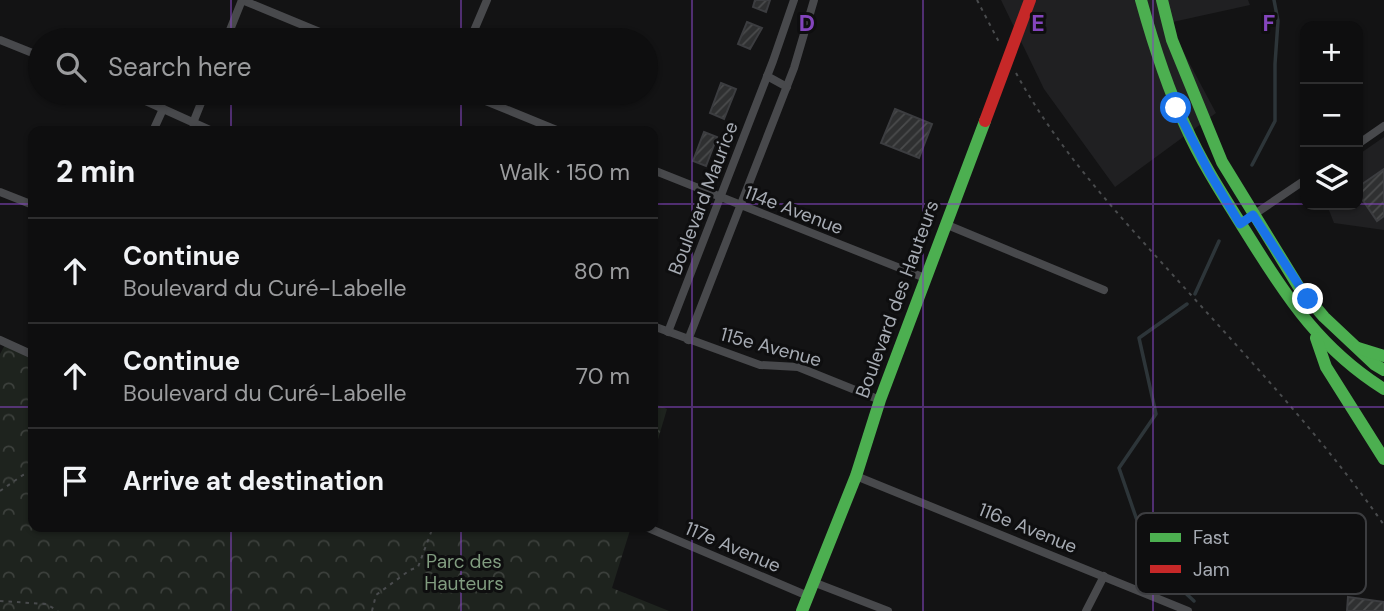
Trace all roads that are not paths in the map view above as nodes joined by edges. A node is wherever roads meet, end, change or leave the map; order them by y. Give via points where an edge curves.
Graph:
1 (242, 0) edge
2 (487, 0) edge
3 (794, 0) edge
4 (814, 0) edge
5 (1030, 0) edge
6 (1141, 0) edge
7 (1163, 0) edge
8 (231, 28) edge
9 (310, 28) edge
10 (475, 28) edge
11 (0, 40) edge
12 (28, 50) edge
13 (767, 76) junction
14 (787, 87) junction
15 (154, 105) edge
16 (200, 105) edge
17 (495, 105) edge
18 (163, 109) junction
19 (193, 123) junction
20 (155, 126) edge
21 (200, 126) edge
22 (547, 126) edge
23 (1384, 126) edge
24 (1363, 141) edge
25 (658, 172) edge
26 (1300, 183) edge
27 (0, 192) edge
28 (720, 198) junction
29 (28, 203) edge
30 (741, 206) junction
31 (1253, 215) junction
32 (945, 224) junction
33 (1240, 224) junction
34 (925, 278) junction
35 (1104, 290) dead end
36 (658, 328) edge
37 (668, 332) junction
38 (1314, 334) junction
39 (0, 340) edge
40 (688, 340) junction
41 (1358, 348) junction
42 (28, 353) edge
43 (1384, 356) edge
44 (1384, 370) edge
45 (1384, 389) edge
46 (880, 400) junction
47 (1384, 459) edge
48 (856, 476) junction
49 (658, 532) edge
50 (1104, 576) junction
51 (813, 582) junction
52 (1136, 589) edge
53 (1147, 594) edge
54 (808, 596) junction
55 (802, 611) edge
56 (888, 611) edge
57 (1086, 611) edge
58 (1188, 611) edge

1 - 8 street
1 - 9 street
2 - 10 street
3 - 13 street, Boulevard Maurice
4 - 14 street, Boulevard Maurice
5 - 32 main road, Boulevard des Hauteurs
6 - 33 main road via 1176,108
7 - 31 main road via 1172,40 1214,146
11 - 12 street
13 - 14 street
13 - 28 street, Boulevard Maurice
14 - 30 street, Boulevard Maurice
15 - 18 street
16 - 19 street
17 - 22 street
18 - 19 street
18 - 20 street
19 - 21 street
23 - 24 street
25 - 28 street, 114e Avenue
26 - 31 street
27 - 29 street
28 - 30 street, 114e Avenue
28 - 37 street, Boulevard Maurice
30 - 34 street, 114e Avenue
30 - 40 street, Boulevard Maurice
31 - 33 street
31 - 41 main road via 1308,299
32 - 34 main road, Boulevard des Hauteurs
32 - 35 street
33 - 38 main road
34 - 46 main road, Boulevard des Hauteurs
36 - 37 street, 115e Avenue
37 - 40 street, 115e Avenue
38 - 45 main road via 1343,362
38 - 47 main road via 1326,367
39 - 42 street
40 - 46 street, 115e Avenue via 760,365 798,367
41 - 43 main road
41 - 44 main road
46 - 48 main road, Boulevard des Hauteurs
48 - 50 street, 116e Avenue
48 - 51 main road, Boulevard des Hauteurs
49 - 54 street, 117e Avenue
50 - 52 street, 116e Avenue
50 - 57 street
51 - 54 main road, Boulevard des Hauteurs
51 - 56 street
53 - 58 street, 116e Avenue
54 - 55 main road, Boulevard des Hauteurs

